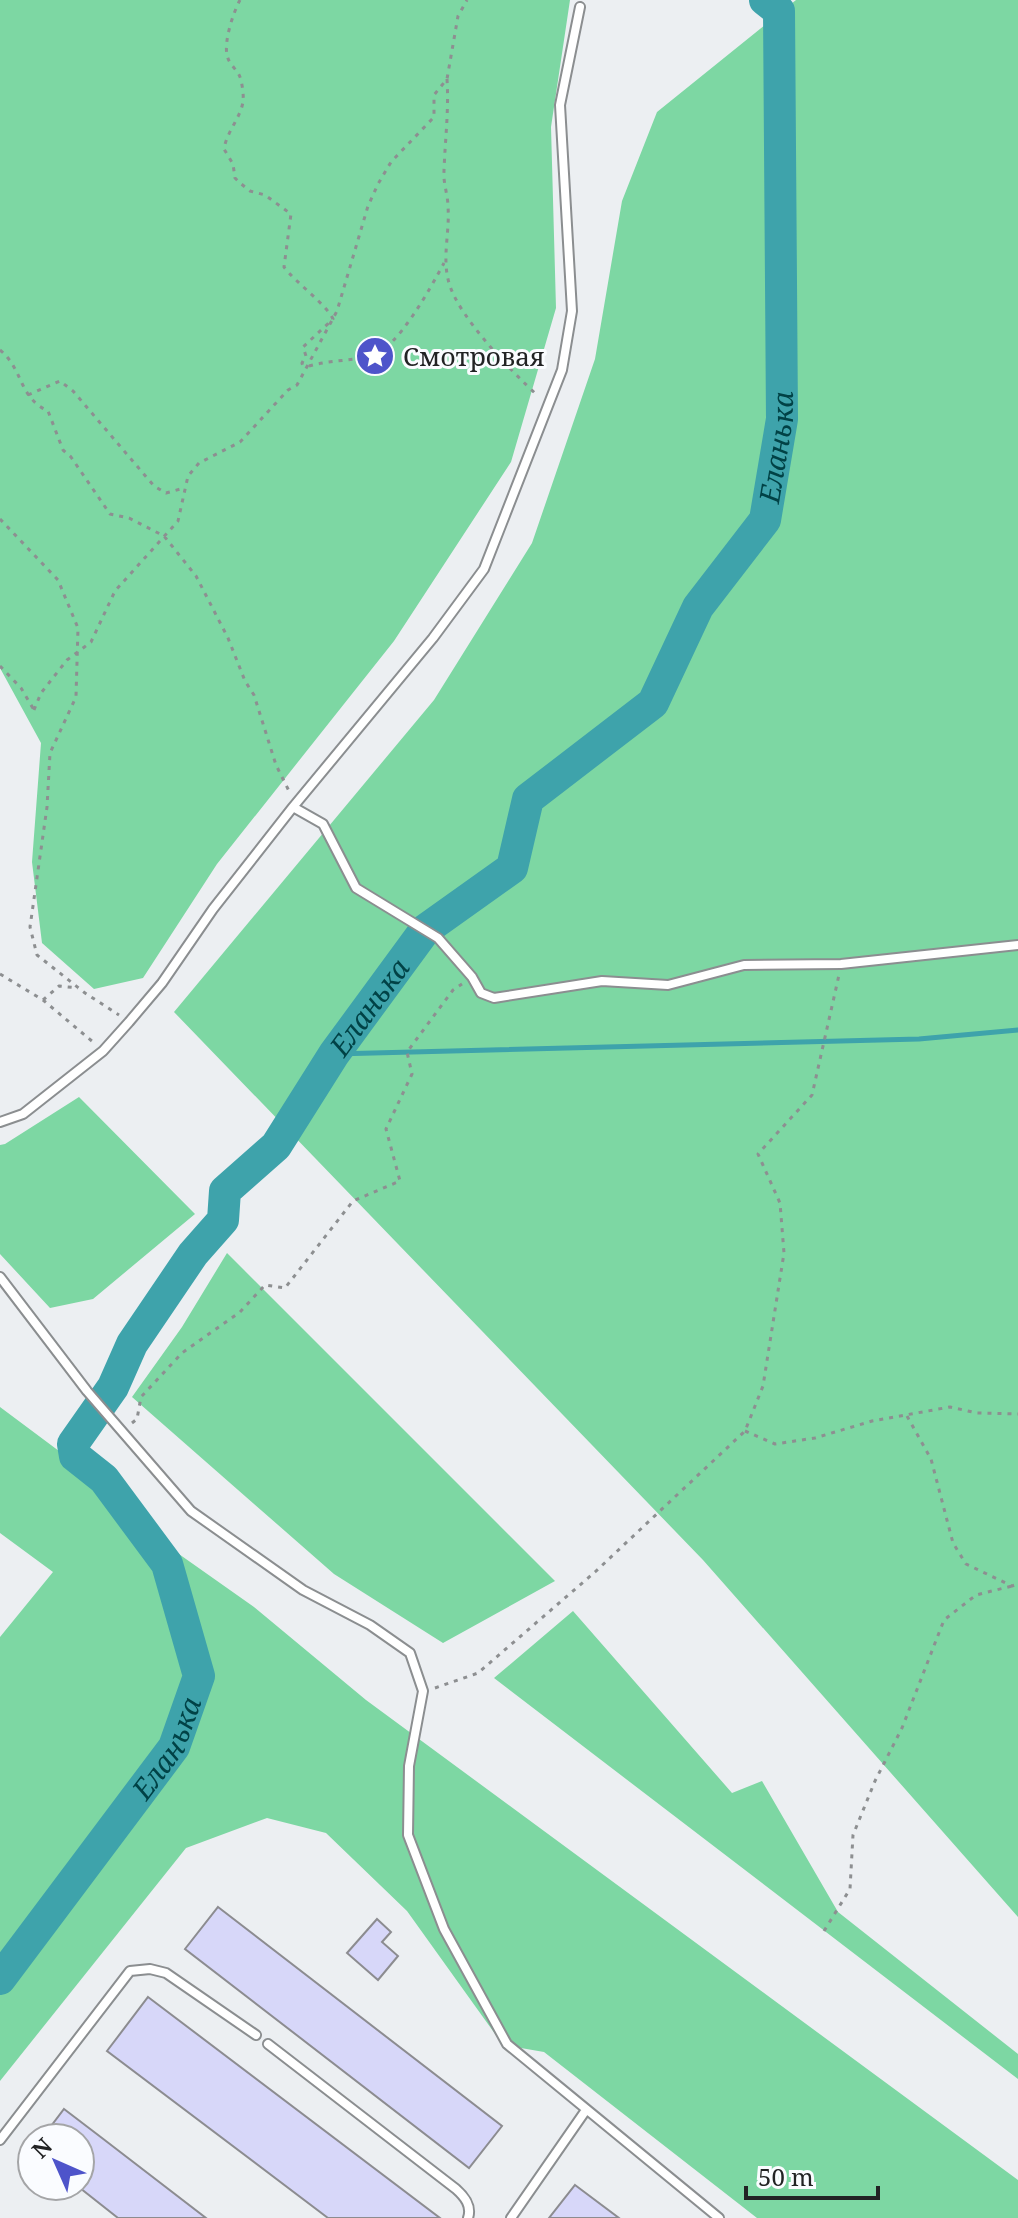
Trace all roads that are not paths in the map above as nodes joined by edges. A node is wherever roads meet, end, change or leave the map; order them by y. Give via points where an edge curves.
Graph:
1 (580, 7) dead end
2 (293, 807) junction
3 (1018, 945) edge
4 (0, 1122) edge
5 (0, 1277) edge
6 (256, 2035) dead end
7 (268, 2044) dead end
8 (586, 2110) junction
9 (0, 2140) edge
10 (468, 2218) edge
11 (511, 2218) edge
12 (719, 2218) edge

1 - 2 lane via 560,105 572,311 562,370 484,569
2 - 3 lane via 323,824 356,888 438,938 481,993 494,998 602,981 668,985 744,965 841,964
2 - 4 lane via 162,983 103,1051 23,1114
5 - 8 lane via 87,1391 191,1511 303,1590 410,1653 423,1691 409,1766 408,1835 438,1916 507,2044
6 - 9 lane via 166,1973 130,1971
7 - 10 lane via 456,2189 466,2199
8 - 11 lane
8 - 12 lane

